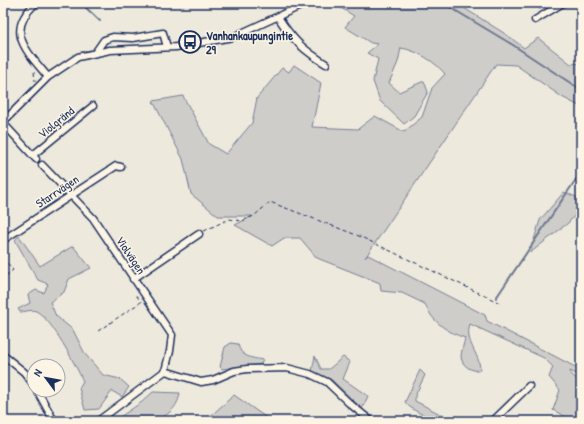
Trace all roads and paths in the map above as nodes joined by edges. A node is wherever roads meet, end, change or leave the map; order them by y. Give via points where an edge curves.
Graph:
1 (36, 3) edge
2 (308, 3) edge
3 (549, 3) edge
4 (563, 3) edge
5 (538, 10) dead end
6 (278, 17) junction
7 (535, 20) dead end
8 (167, 47) junction
9 (95, 53) junction
10 (326, 64) dead end
11 (48, 77) junction
12 (93, 106) dead end
13 (3, 122) edge
14 (42, 165) dead end
15 (121, 167) dead end
16 (70, 195) junction
17 (198, 234) joint
18 (4, 239) edge
19 (3, 258) edge
20 (3, 278) edge
21 (133, 278) junction
22 (136, 295) dead end
23 (500, 303) dead end
24 (98, 331) dead end
25 (3, 355) edge
26 (165, 371) junction
27 (26, 375) edge
28 (529, 386) dead end
29 (41, 398) edge
30 (54, 421) edge
31 (98, 421) edge
32 (372, 421) edge
33 (493, 421) edge

1 - 11 street via 22,23 20,40
2 - 6 street
3 - 5 path
4 - 7 street
6 - 8 street via 233,37
6 - 10 street via 291,37 305,51
8 - 9 street
8 - 9 street via 163,33 133,38 113,37 104,40
9 - 11 street via 78,57
11 - 13 street
12 - 13 street, Violgränd via 35,157
14 - 16 street, Violvägen
15 - 16 street, Starrvägen via 116,166
16 - 18 street, Starrvägen
16 - 21 street, Violvägen via 92,218
17 - 21 street
17 - 23 path via 229,219 242,221 254,216 270,202 359,236
19 - 20 path via 13,270
21 - 26 street, Violvägen via 172,335
22 - 24 path via 141,302
25 - 27 street
26 - 31 street
26 - 32 street via 201,382 234,371 287,368 327,382
28 - 33 street
29 - 30 street

